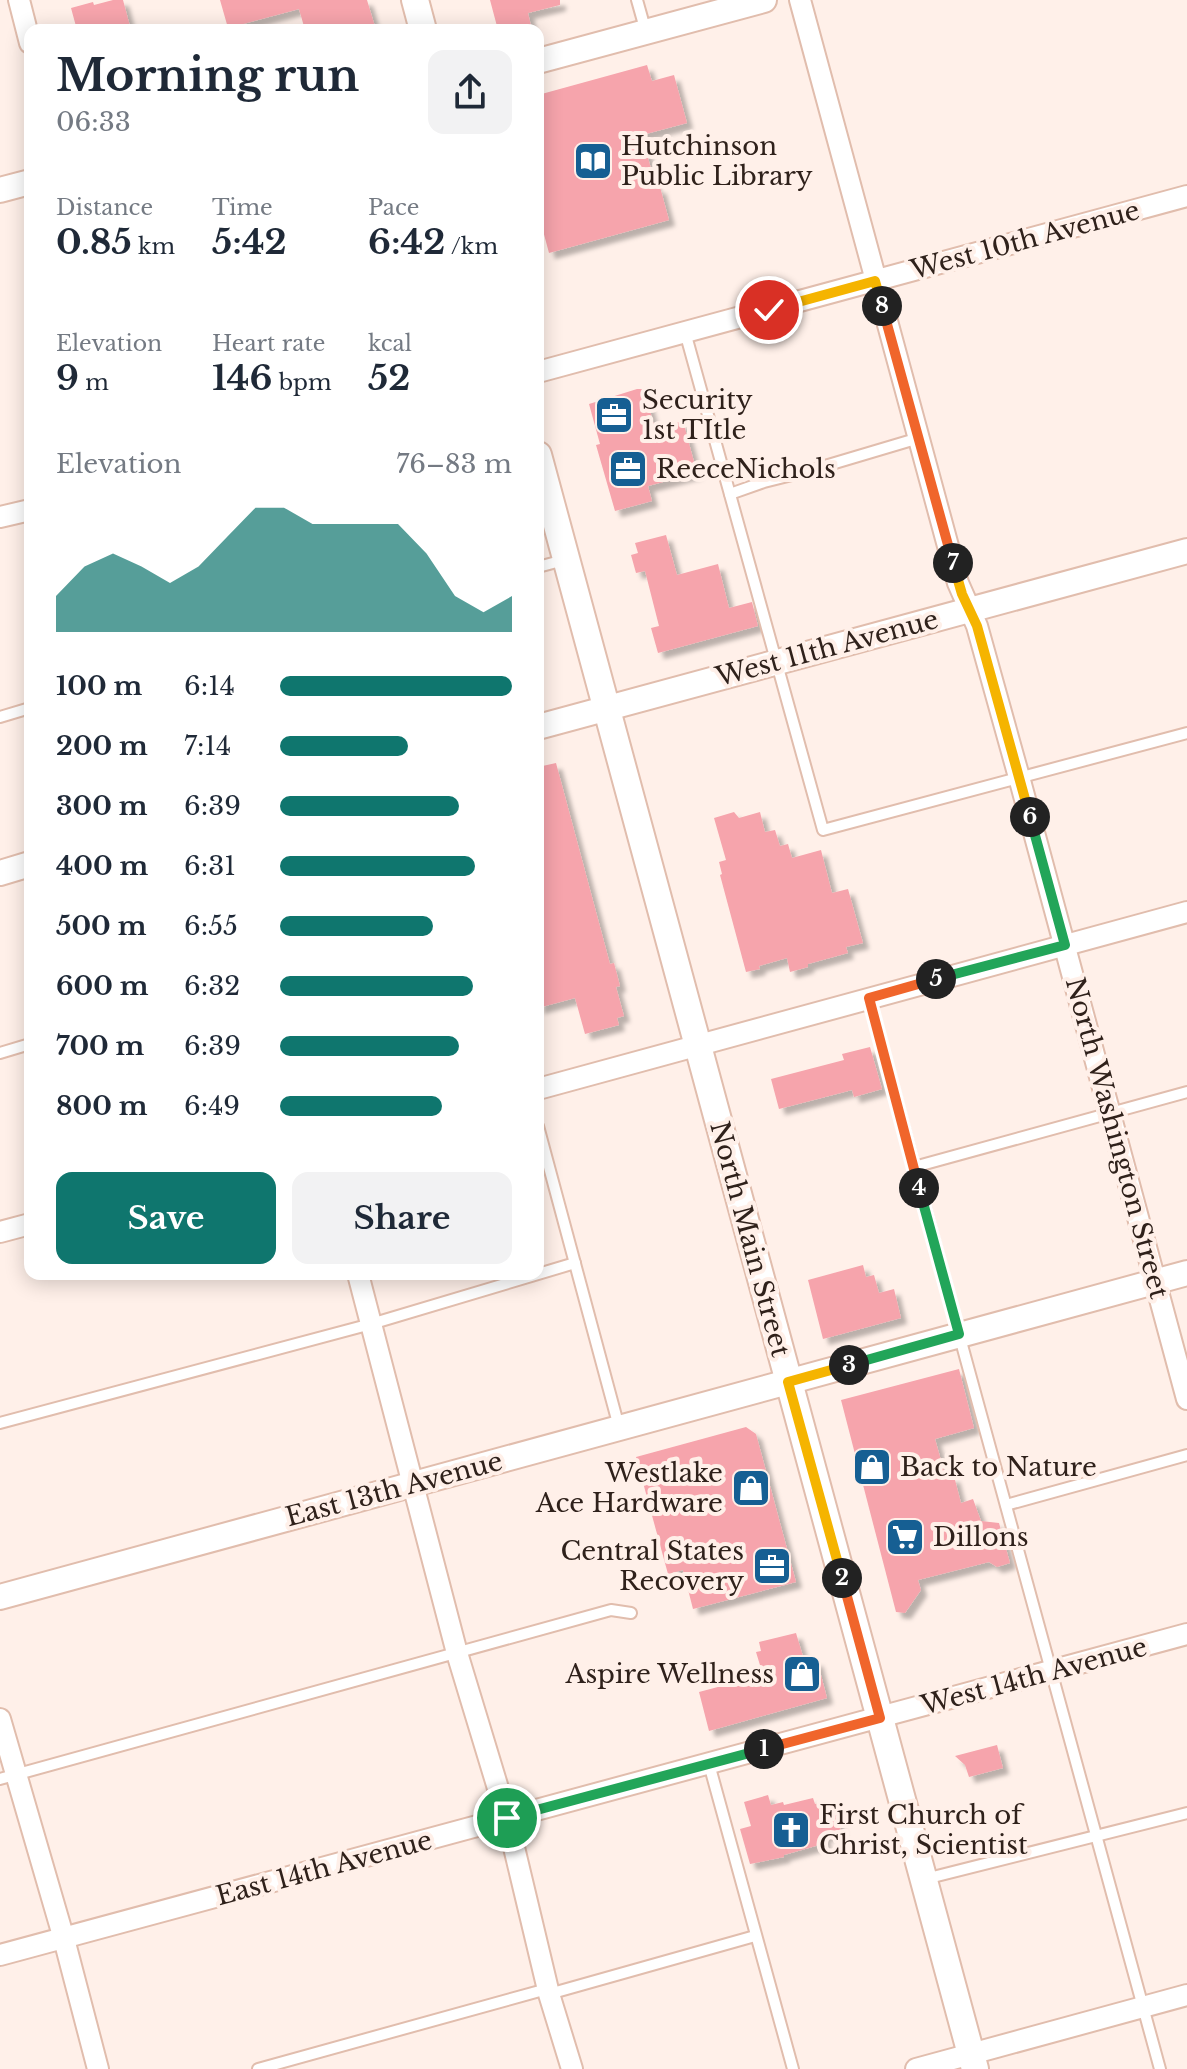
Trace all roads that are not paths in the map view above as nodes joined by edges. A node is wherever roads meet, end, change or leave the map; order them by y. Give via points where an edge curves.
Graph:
1 (19, 0) edge
2 (415, 0) edge
3 (637, 0) edge
4 (764, 0) edge
5 (800, 0) edge
6 (25, 24) edge
7 (421, 24) edge
8 (646, 32) junction
9 (544, 59) edge
10 (24, 184) edge
11 (0, 190) edge
12 (1187, 196) edge
13 (875, 281) junction
14 (685, 332) junction
15 (544, 370) edge
16 (919, 438) junction
17 (544, 478) edge
18 (730, 494) junction
19 (24, 511) edge
20 (0, 517) edge
21 (1187, 551) edge
22 (566, 560) junction
23 (544, 566) edge
24 (968, 610) junction
25 (777, 661) junction
26 (607, 708) junction
27 (24, 710) edge
28 (0, 717) edge
29 (544, 725) edge
30 (1187, 733) edge
31 (1019, 777) junction
32 (24, 866) edge
33 (0, 873) edge
34 (1187, 912) edge
35 (1065, 945) junction
36 (869, 998) junction
37 (698, 1044) junction
38 (24, 1046) edge
39 (0, 1053) edge
40 (544, 1087) edge
41 (1187, 1092) edge
42 (1110, 1113) junction
43 (544, 1148) edge
44 (914, 1167) junction
45 (24, 1226) edge
46 (0, 1232) edge
47 (575, 1263) junction
48 (544, 1272) edge
49 (1187, 1273) edge
50 (360, 1280) edge
51 (518, 1280) edge
52 (1156, 1282) junction
53 (371, 1324) junction
54 (959, 1334) junction
55 (788, 1382) junction
56 (1187, 1399) edge
57 (0, 1423) edge
58 (619, 1427) junction
59 (1187, 1455) edge
60 (413, 1484) junction
61 (1006, 1505) junction
62 (0, 1597) edge
63 (631, 1613) dead end
64 (1187, 1634) edge
65 (457, 1653) junction
66 (1051, 1672) junction
67 (880, 1718) junction
68 (0, 1719) edge
69 (709, 1764) junction
70 (8, 1777) edge
71 (1187, 1813) edge
72 (507, 1818) junction
73 (1096, 1837) junction
74 (924, 1880) junction
75 (755, 1936) junction
76 (64, 1939) junction
77 (0, 1955) edge
78 (548, 1991) junction
79 (1187, 1995) edge
80 (1144, 2008) junction
81 (973, 2061) edge
82 (98, 2069) edge
83 (258, 2069) edge
84 (572, 2069) edge
85 (793, 2069) edge
86 (916, 2069) edge
87 (1160, 2069) edge

1 - 6 street
2 - 7 main road
3 - 8 lane
4 - 8 street
5 - 13 street, North Washington Street
8 - 9 street
10 - 11 street
12 - 13 street, West 10th Avenue
13 - 14 street, West 10th Avenue
13 - 16 street, North Washington Street
14 - 15 street, West 10th Avenue
14 - 18 lane
16 - 18 lane
16 - 24 street, North Washington Street
17 - 22 main road, North Main Street
18 - 25 lane
19 - 20 street
21 - 24 street, West 11th Avenue
22 - 23 lane
22 - 26 main road, North Main Street
24 - 25 street, West 11th Avenue
24 - 31 street, North Washington Street
25 - 26 street, West 11th Avenue
25 - 31 lane via 823,830
26 - 29 street, West 11th Avenue
26 - 37 main road, North Main Street
27 - 28 lane
30 - 31 lane
31 - 35 street, North Washington Street
32 - 33 street
34 - 35 street
35 - 36 street
35 - 42 street, North Washington Street
36 - 37 street
36 - 44 lane
37 - 40 street
37 - 55 main road, North Main Street
38 - 39 lane
41 - 42 lane
42 - 44 lane
42 - 52 street, North Washington Street
43 - 47 lane
44 - 54 lane
45 - 46 street
47 - 48 lane
47 - 58 lane
49 - 52 street, East 13th Avenue
50 - 53 street
51 - 53 lane
52 - 54 street, East 13th Avenue
52 - 56 street, North Washington Street
53 - 57 lane
53 - 60 street
54 - 55 street, East 13th Avenue
54 - 61 lane
55 - 58 street, East 13th Avenue
55 - 67 main road, North Main Street
58 - 60 street, East 13th Avenue
59 - 61 lane
60 - 62 street, East 13th Avenue
60 - 65 street
61 - 66 lane
63 - 65 lane via 611,1610
64 - 66 street, West 14th Avenue
65 - 70 lane
65 - 72 street
66 - 67 street, West 14th Avenue
66 - 73 lane
67 - 69 street, East 14th Avenue
67 - 74 main road, North Main Street
68 - 70 street
69 - 72 street, East 14th Avenue
69 - 75 lane
70 - 76 street
71 - 73 lane
72 - 76 street, East 14th Avenue
72 - 78 street
73 - 74 lane
73 - 80 lane
74 - 81 main road, North Main Street
75 - 78 lane
75 - 85 lane
76 - 77 street, East 14th Avenue
76 - 82 street
78 - 83 lane
78 - 84 street
79 - 80 street
80 - 81 street
80 - 87 lane
81 - 86 street

